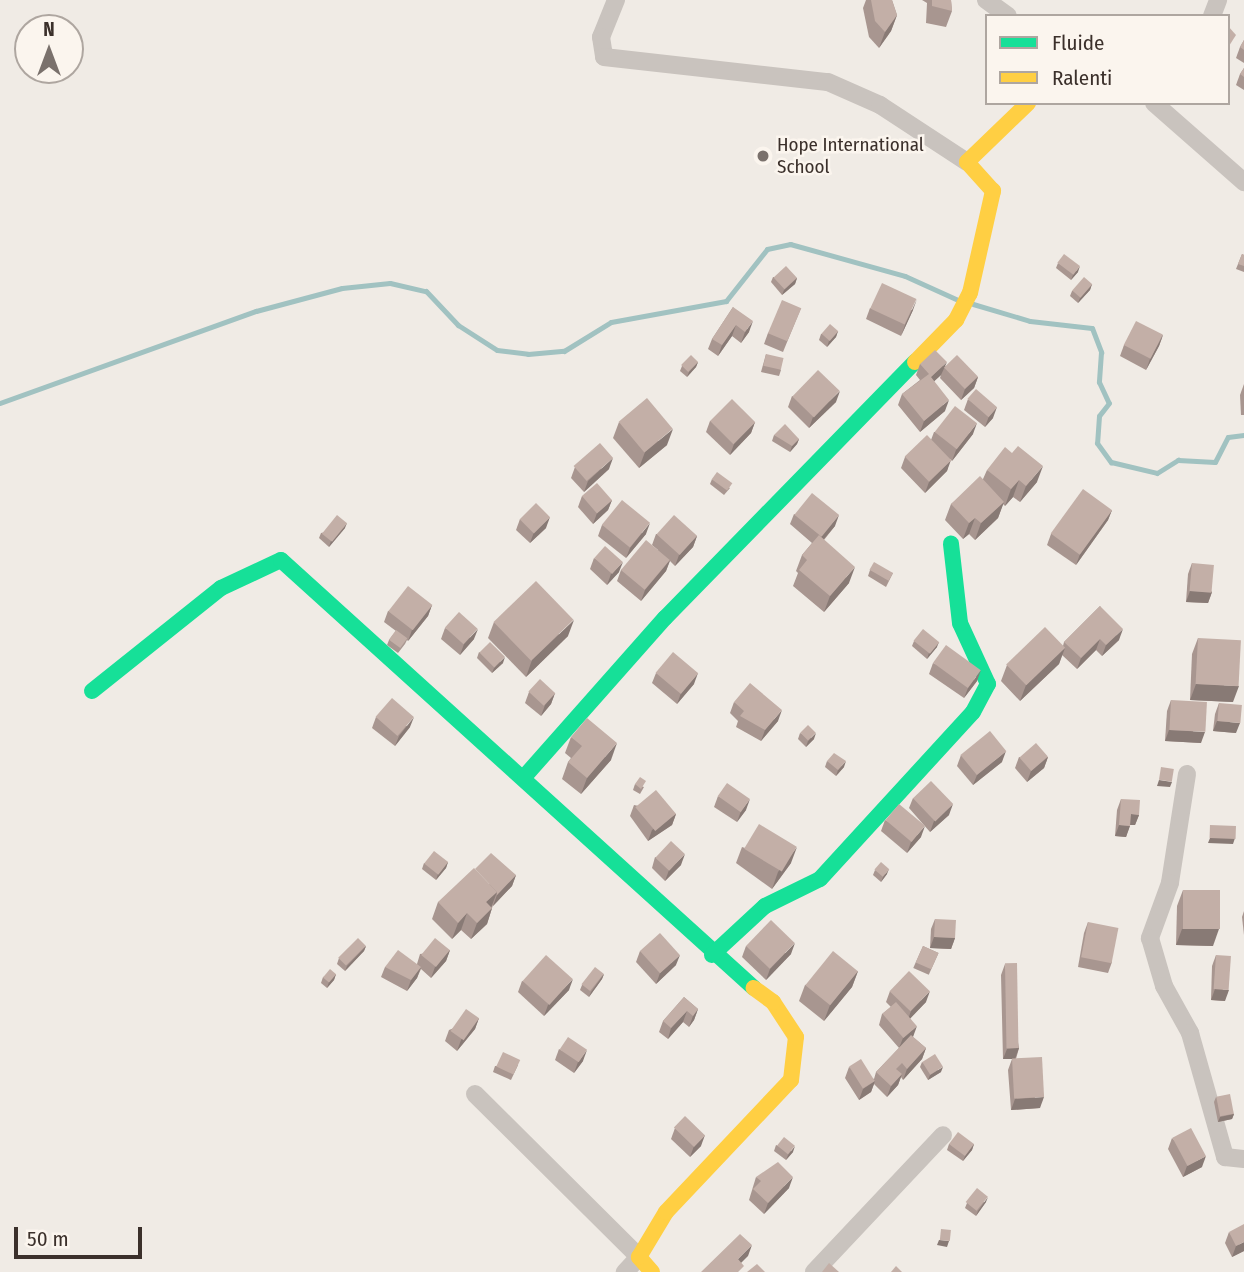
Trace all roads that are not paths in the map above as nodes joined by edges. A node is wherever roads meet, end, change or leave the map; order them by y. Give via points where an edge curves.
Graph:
1 (616, 0) edge
2 (986, 0) edge
3 (1005, 14) edge
4 (1026, 105) edge
5 (1158, 105) edge
6 (967, 162) junction
7 (1244, 182) edge
8 (951, 544) dead end
9 (92, 691) dead end
10 (1187, 774) dead end
11 (524, 776) junction
12 (712, 955) junction
13 (475, 1094) dead end
14 (943, 1135) dead end
15 (1244, 1159) edge
16 (639, 1257) junction
17 (625, 1272) edge
18 (652, 1272) edge
19 (814, 1272) edge

1 - 6 street via 601,37 604,57 828,82 880,105
2 - 3 street
4 - 6 street
5 - 7 street
6 - 11 street via 993,191 970,293 959,313 665,618
8 - 12 street via 960,623 988,684 973,712 820,878 765,906
9 - 11 street via 221,588 281,561
10 - 15 street via 1170,883 1150,939 1164,986 1191,1033 1225,1157
11 - 12 street
12 - 16 street via 773,1002 796,1037 791,1080 666,1212
13 - 16 street
14 - 19 street
16 - 17 street
16 - 18 street

